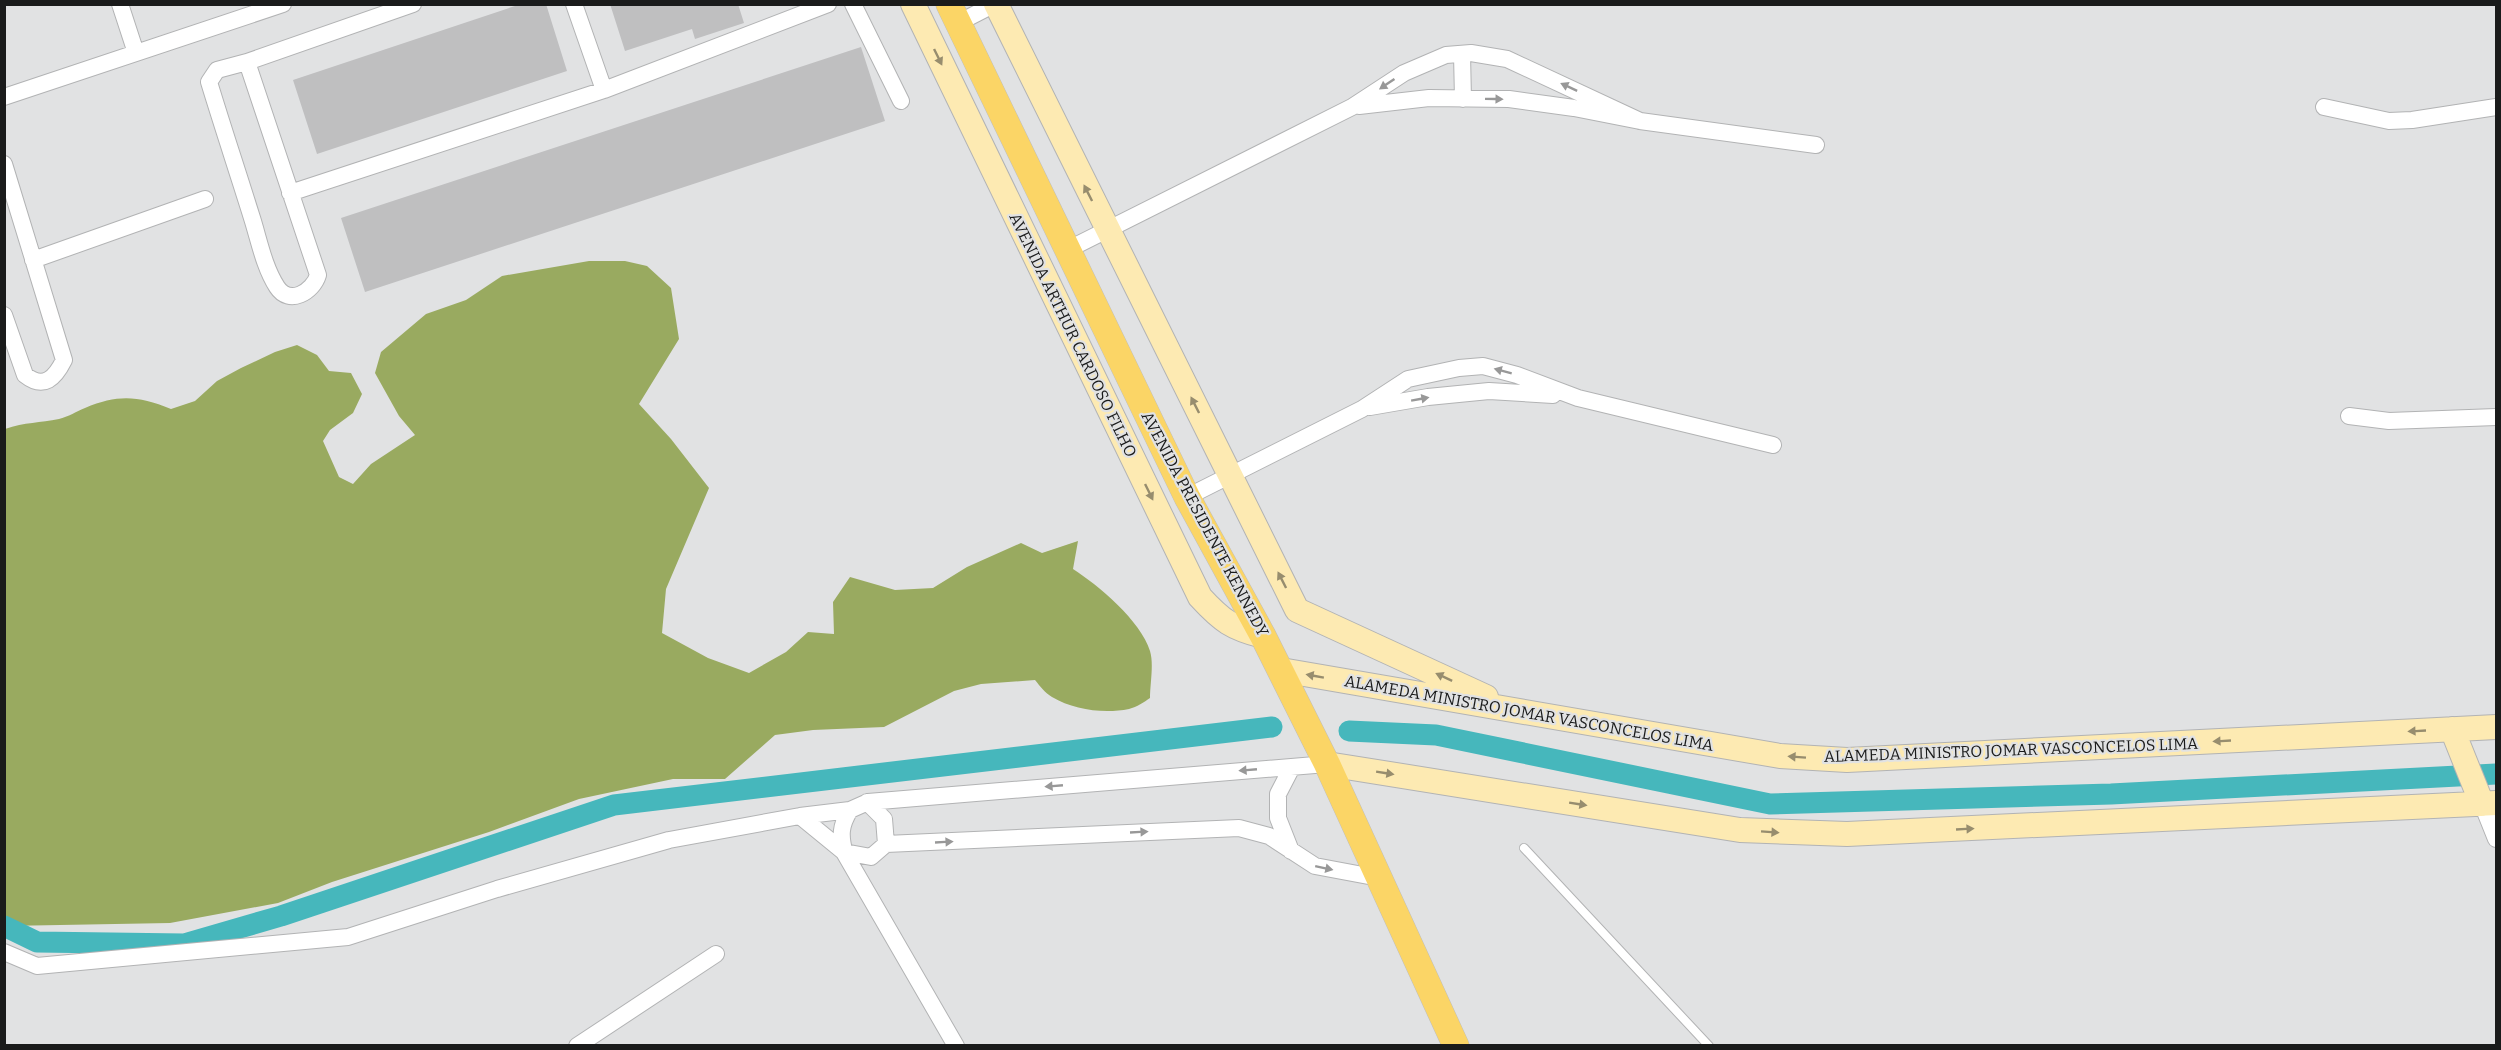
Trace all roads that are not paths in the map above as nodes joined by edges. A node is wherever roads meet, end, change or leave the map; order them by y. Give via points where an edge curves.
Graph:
1 (120, 4) edge
2 (283, 4) edge
3 (413, 4) edge
4 (574, 4) edge
5 (828, 4) edge
6 (853, 4) edge
7 (913, 4) edge
8 (995, 4) edge
9 (953, 14) edge
10 (136, 53) junction
11 (1462, 54) junction
12 (247, 62) junction
13 (604, 90) junction
14 (4, 97) edge
15 (1463, 99) junction
16 (901, 101) dead end
17 (1352, 107) junction
18 (2324, 107) dead end
19 (2496, 107) edge
20 (1640, 121) junction
21 (1816, 145) dead end
22 (4, 164) edge
23 (290, 193) junction
24 (206, 199) dead end
25 (1107, 230) junction
26 (1067, 250) junction
27 (33, 260) junction
28 (4, 315) edge
29 (1578, 398) junction
30 (1362, 409) junction
31 (2349, 416) dead end
32 (2496, 416) edge
33 (1773, 445) dead end
34 (1230, 476) junction
35 (1188, 497) junction
36 (1263, 636) junction
37 (1281, 670) junction
38 (1516, 710) junction
39 (2496, 727) edge
40 (2456, 739) junction
41 (1327, 764) junction
42 (1292, 767) junction
43 (2485, 799) edge
44 (867, 802) junction
45 (850, 810) junction
46 (800, 816) junction
47 (2496, 839) edge
48 (886, 844) junction
49 (1524, 848) dead end
50 (1291, 851) junction
51 (844, 852) junction
52 (870, 857) junction
53 (1380, 878) junction
54 (867, 892) junction
55 (4, 952) edge
56 (716, 954) dead end
57 (578, 1046) edge
58 (956, 1046) edge
59 (1456, 1046) edge
60 (1709, 1046) edge

1 - 10 street
2 - 10 street
3 - 12 street
4 - 13 street
5 - 13 street
6 - 16 street
7 -> 36 main road, AVENIDA ARTHUR CARDOSO FILHO via 1200,597 1220,620 1238,630
8 - 9 street
25 -> 8 main road
9 - 26 main road, AVENIDA PRESIDENTE KENNEDY
10 - 14 street
11 - 15 street
11 -> 17 street via 1446,55 1404,73
20 -> 11 street via 1507,59
12 - 23 street
12 - 23 street via 217,70 209,82 263,255 277,287 291,296 311,290 318,275
13 - 23 street
15 - 17 street via 1429,98
15 -> 20 street via 1509,99
17 - 25 street
18 - 19 street via 2389,121
20 - 21 street
22 - 27 street
24 - 27 street
25 - 26 street
34 -> 25 main road
26 - 35 main road, AVENIDA PRESIDENTE KENNEDY
27 - 28 street via 64,360 52,378 33,381 25,375
30 -> 29 street via 1489,391
29 -> 30 street via 1483,366 1408,379
29 - 33 street
30 - 34 street
31 - 32 street via 2389,421
34 - 35 street
38 -> 34 main road via 1297,610
35 - 36 main road, AVENIDA PRESIDENTE KENNEDY
36 - 37 main road, AVENIDA PRESIDENTE KENNEDY
38 -> 37 main road, ALAMEDA MINISTRO JOMAR VASCONCELOS LIMA
37 - 41 main road, AVENIDA PRESIDENTE KENNEDY
40 -> 38 main road, ALAMEDA MINISTRO JOMAR VASCONCELOS LIMA via 1847,760 1780,756
39 - 40 main road, ALAMEDA MINISTRO JOMAR VASCONCELOS LIMA
40 - 43 main road
41 - 42 street
41 -> 43 main road via 1740,830 1791,833 1846,834
41 - 53 main road, AVENIDA PRESIDENTE KENNEDY
42 -> 44 street
42 - 50 street via 1278,794 1278,818
43 - 47 street
44 - 45 street
44 - 48 street via 884,819
45 - 46 street
45 - 51 street via 840,835
46 - 51 street
46 - 55 street via 669,840 348,937 37,966
48 -> 50 street via 1239,828 1269,836
48 - 52 street
49 - 60 lane
50 -> 53 street via 1315,866
51 - 52 street
51 - 54 street
52 - 54 street
53 - 59 main road, AVENIDA PRESIDENTE KENNEDY
54 - 58 street
56 - 57 street

